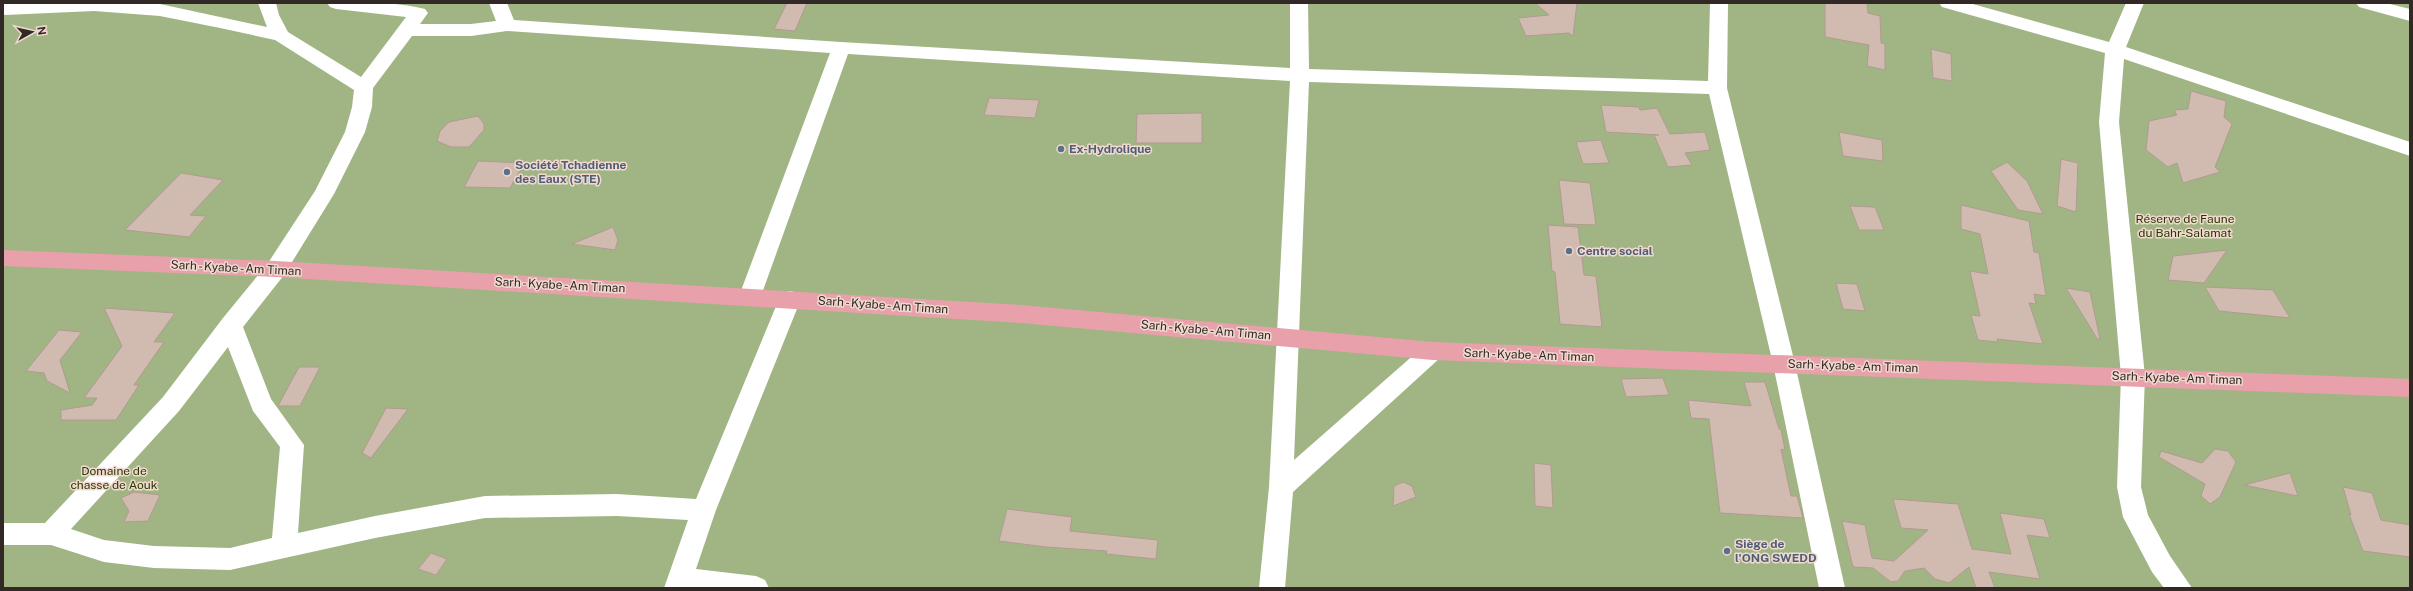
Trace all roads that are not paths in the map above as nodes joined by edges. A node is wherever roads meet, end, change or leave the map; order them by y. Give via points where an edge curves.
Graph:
1 (267, 3) edge
2 (336, 3) edge
3 (498, 3) edge
4 (1299, 3) edge
5 (1735, 3) edge
6 (1948, 3) edge
7 (2135, 3) edge
8 (2365, 3) edge
9 (8, 7) edge
10 (425, 8) edge
11 (1719, 8) edge
12 (2410, 16) edge
13 (507, 25) junction
14 (406, 30) junction
15 (281, 36) junction
16 (841, 48) junction
17 (2115, 50) junction
18 (1300, 75) junction
19 (364, 88) junction
20 (1717, 88) junction
21 (2410, 149) edge
22 (3, 258) edge
23 (276, 269) junction
24 (750, 296) junction
25 (790, 299) junction
26 (231, 324) junction
27 (1287, 337) junction
28 (1433, 351) junction
29 (1784, 364) junction
30 (2133, 376) junction
31 (2410, 388) edge
32 (1281, 487) junction
33 (704, 510) junction
34 (3, 534) edge
35 (51, 534) junction
36 (284, 547) junction
37 (679, 584) edge
38 (756, 588) edge
39 (1272, 588) edge
40 (1832, 588) edge
41 (2179, 588) edge

1 - 15 street
2 - 10 street
3 - 13 street
4 - 18 street
5 - 11 street
6 - 17 street
7 - 17 street
8 - 12 street
9 - 15 street via 94,5 160,10
10 - 14 street
11 - 20 street
13 - 14 street via 471,30
13 - 16 street
14 - 19 street
15 - 19 street
16 - 18 street
16 - 24 street
17 - 21 street
17 - 30 street via 2109,122
18 - 20 street
18 - 27 street
19 - 23 street via 362,107 351,138 324,194
20 - 29 street
22 - 23 main road, Sarh - Kyabe - Am Timan
23 - 24 main road, Sarh - Kyabe - Am Timan
23 - 26 street
24 - 25 main road, Sarh - Kyabe - Am Timan
25 - 27 main road, Sarh - Kyabe - Am Timan via 1020,314
25 - 33 street
26 - 35 street via 171,404
26 - 36 street via 260,404 292,445
27 - 28 main road, Sarh - Kyabe - Am Timan
27 - 32 street
28 - 29 main road, Sarh - Kyabe - Am Timan
28 - 32 street
29 - 30 main road, Sarh - Kyabe - Am Timan
29 - 40 street
30 - 31 main road, Sarh - Kyabe - Am Timan
30 - 41 street via 2129,487 2136,518 2161,564
32 - 39 street
33 - 36 street via 617,505 485,507
33 - 37 street
34 - 35 street
35 - 36 street via 104,551 154,557 230,558
37 - 38 street

